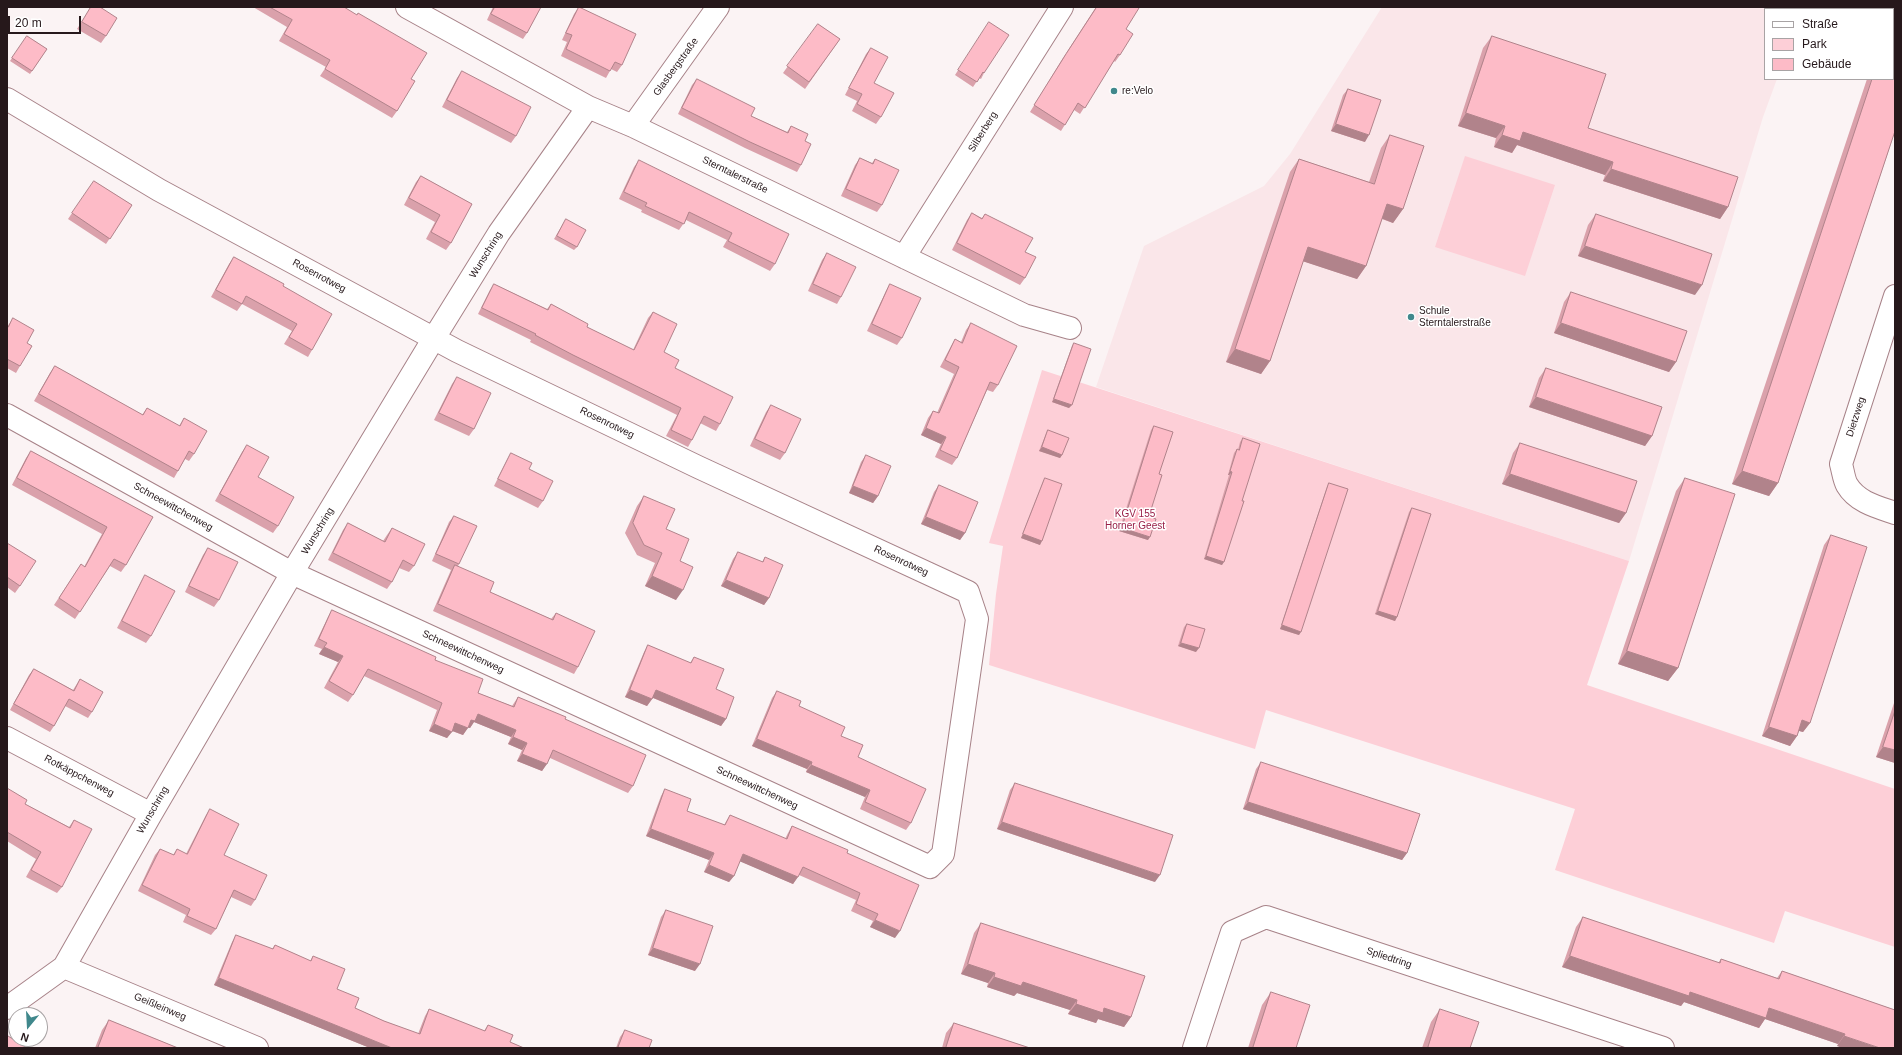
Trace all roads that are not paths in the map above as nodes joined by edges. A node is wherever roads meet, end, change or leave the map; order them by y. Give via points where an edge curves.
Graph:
1 (407, 7) edge
2 (718, 7) edge
3 (1062, 7) edge
4 (7, 98) edge
5 (588, 106) junction
6 (633, 126) junction
7 (904, 257) junction
8 (1895, 296) edge
9 (1070, 328) dead end
10 (434, 338) junction
11 (7, 415) edge
12 (1895, 513) edge
13 (292, 574) junction
14 (7, 738) edge
15 (151, 814) junction
16 (930, 867) joint
17 (64, 967) junction
18 (7, 1008) edge
19 (257, 1048) edge
20 (1194, 1048) edge
21 (1663, 1048) edge

1 - 5 street, Sterntalerstraße
2 - 6 street, Glasbergstraße
3 - 7 street, Silberberg
4 - 10 street, Rosenrotweg via 159,190
5 - 6 street, Sterntalerstraße
5 - 10 street, Wunschring via 499,233
6 - 7 street, Sterntalerstraße
7 - 9 street, Sterntalerstraße via 1024,315
8 - 12 street, Dietzweg via 1841,464 1846,484 1851,490 1866,503
10 - 13 street, Wunschring
10 - 16 street, Rosenrotweg via 698,467 968,592 977,619 943,854
11 - 13 street, Schneewittchenweg
13 - 15 street, Wunschring
13 - 16 street, Schneewittchenweg
14 - 15 street, Rotkäppchenweg
15 - 17 street, Wunschring
17 - 18 street
17 - 19 street, Geißleinweg
20 - 21 street, Spliedtring via 1232,932 1266,917

